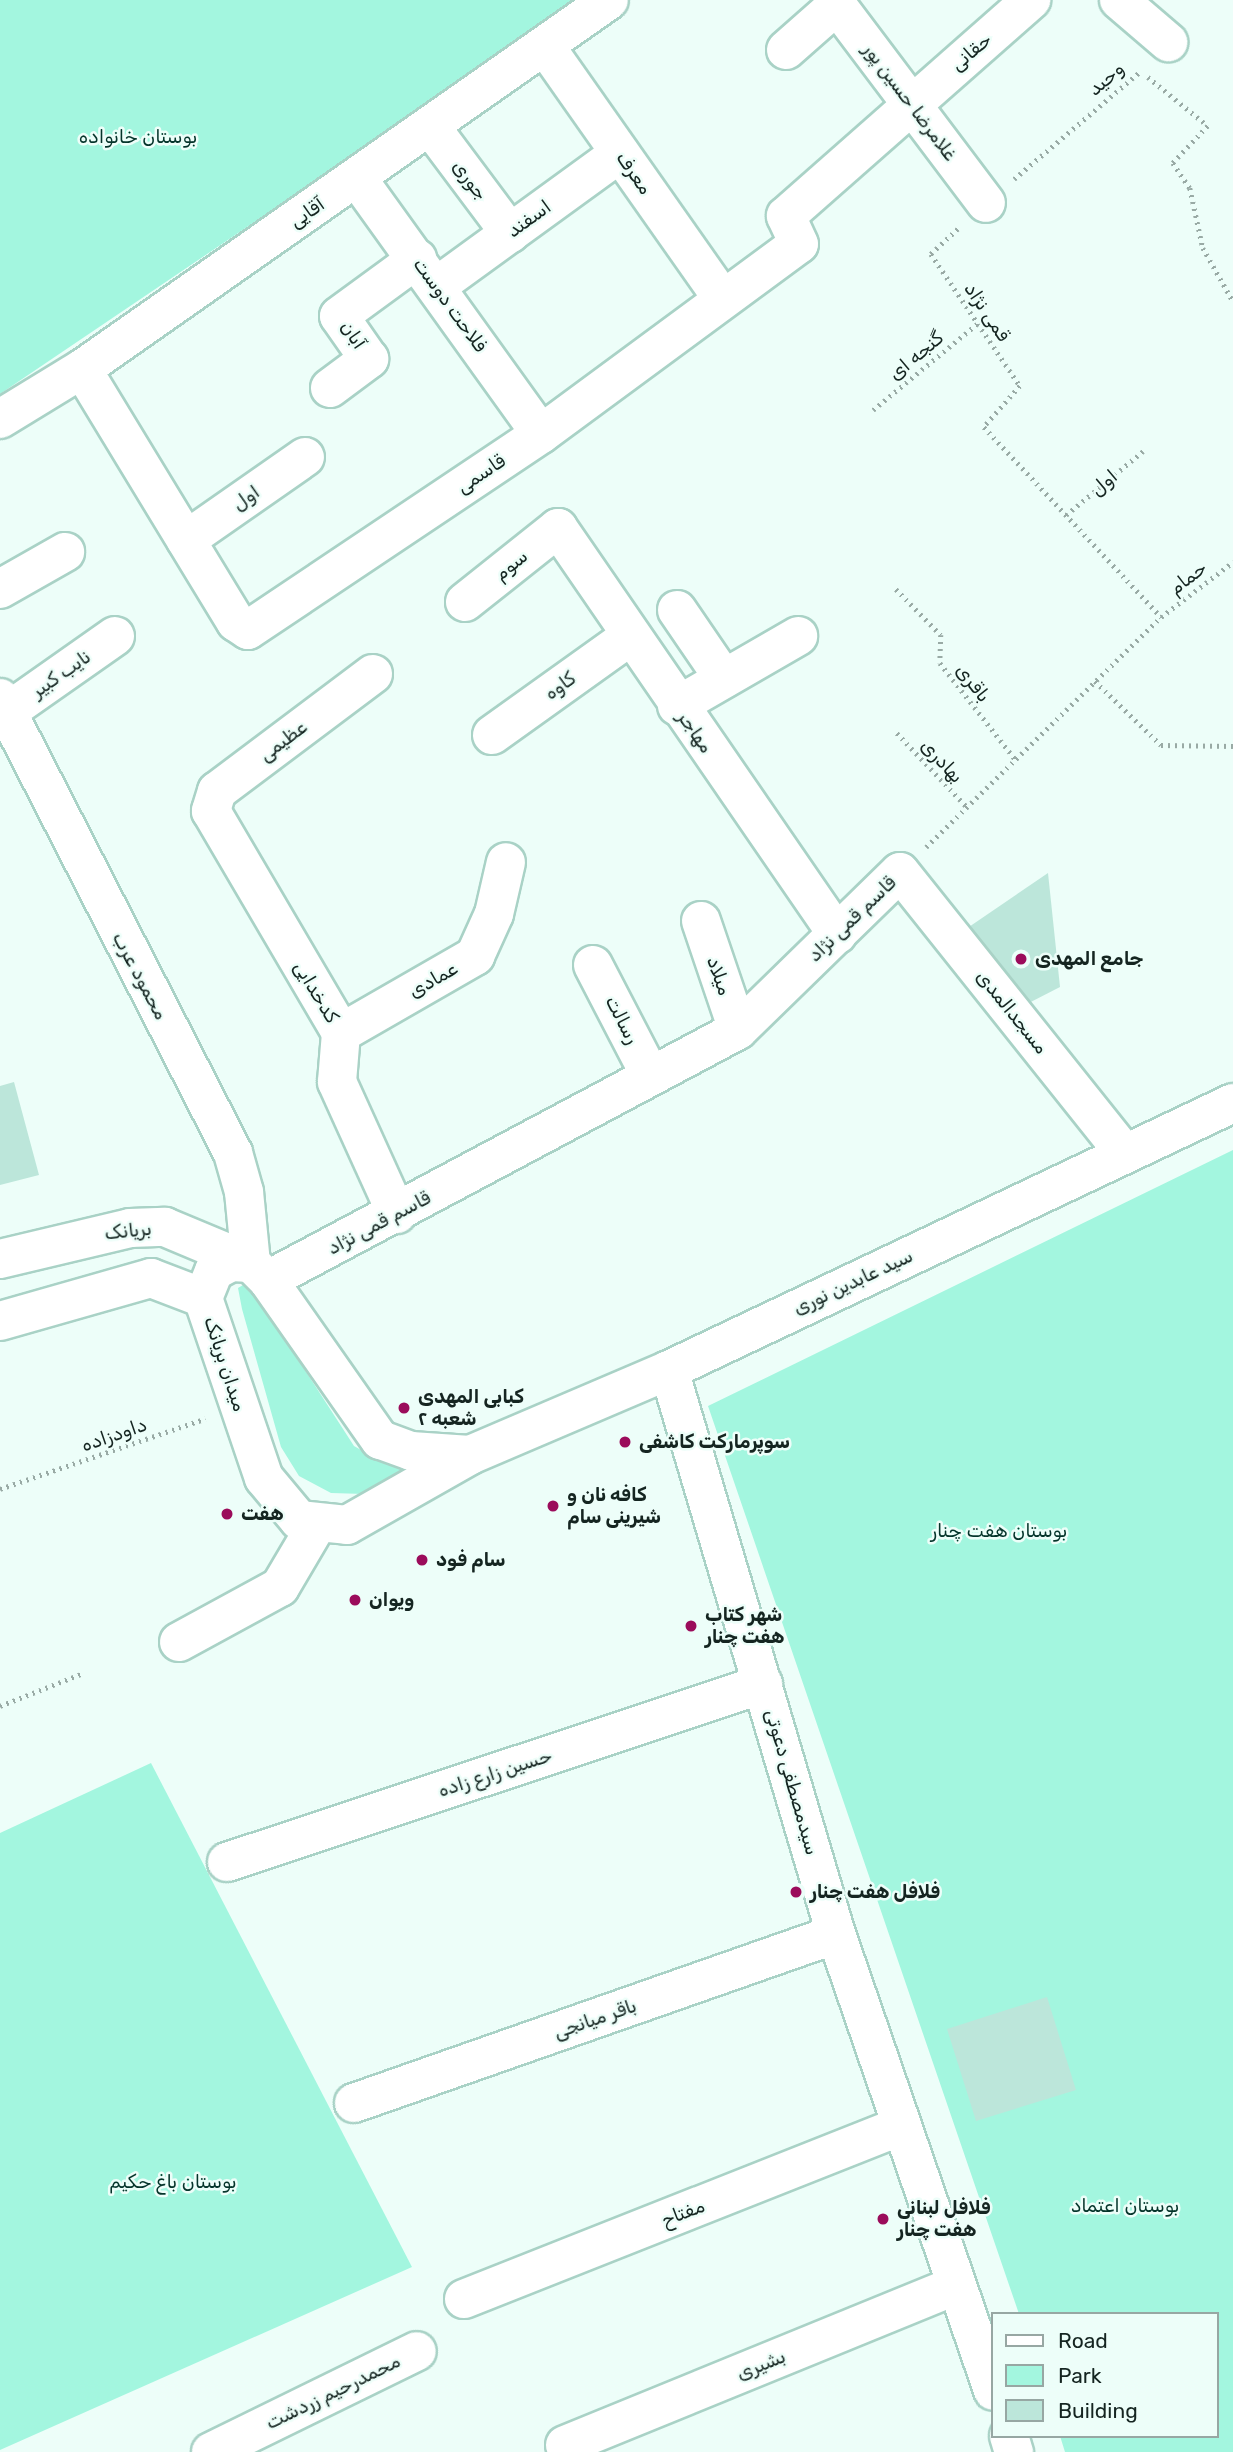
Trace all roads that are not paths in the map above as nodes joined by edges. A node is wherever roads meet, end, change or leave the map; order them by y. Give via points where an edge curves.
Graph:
1 (610, 0) edge
2 (1031, 0) edge
3 (1119, 0) edge
4 (835, 3) edge
5 (1168, 42) dead end
6 (545, 46) junction
7 (786, 50) dead end
8 (912, 105) junction
9 (430, 126) junction
10 (620, 153) junction
11 (357, 178) junction
12 (986, 203) road end
13 (510, 233) junction
14 (427, 272) junction
15 (723, 299) junction
16 (82, 369) junction
17 (330, 388) dead end
18 (0, 419) edge
19 (541, 434) junction
20 (305, 457) dead end
21 (558, 528) joint
22 (187, 540) junction
23 (65, 552) dead end
24 (0, 589) edge
25 (465, 602) dead end
26 (677, 610) dead end
27 (115, 636) dead end
28 (797, 636) dead end
29 (629, 637) junction
30 (373, 674) dead end
31 (724, 679) junction
32 (4, 705) edge
33 (677, 706) junction
34 (492, 736) dead end
35 (214, 820) joint
36 (506, 862) dead end
37 (900, 872) joint
38 (701, 921) dead end
39 (837, 934) junction
40 (593, 965) dead end
41 (738, 1030) junction
42 (341, 1033) junction
43 (650, 1076) junction
44 (1233, 1102) edge
45 (1124, 1153) junction
46 (397, 1214) junction
47 (0, 1259) edge
48 (260, 1271) junction
49 (204, 1298) junction
50 (0, 1321) edge
51 (669, 1370) junction
52 (470, 1455) junction
53 (316, 1526) junction
54 (179, 1642) dead end
55 (763, 1684) junction
56 (227, 1863) dead end
57 (836, 1934) junction
58 (354, 2103) dead end
59 (902, 2126) junction
60 (957, 2285) junction
61 (464, 2299) dead end
62 (418, 2351) dead end
63 (992, 2387) edge
64 (565, 2445) dead end
65 (211, 2452) edge

1 - 6 street, آقایی
2 - 8 street, حقانی
3 - 5 street
4 - 7 street
4 - 8 street, غلامرضا حسین پور
6 - 9 street, آقایی
6 - 10 street, معرف
8 - 12 street, غلامرضا حسین پور
8 - 15 street, قاسمی via 786,216 799,244
9 - 11 street, آقایی
9 - 13 street, جوری
10 - 13 street, اسفند
10 - 15 street, معرف
11 - 14 street, فلاحت دوست
11 - 16 street, آقایی
13 - 14 street, اسفند
14 - 17 street, آبان via 339,316 369,359
14 - 19 street, فلاحت دوست
15 - 19 street, قاسمی
16 - 18 street, آقایی
16 - 22 street, قاسمی
19 - 22 street, قاسمی via 248,630 236,622
20 - 22 street, اول
21 - 25 street, سوم
21 - 29 street, مهاجر
23 - 24 street
26 - 31 street
27 - 32 street, نایب کبیر
28 - 31 street
29 - 33 street, مهاجر
29 - 34 street, کاوه
30 - 35 street, عظیمی via 217,791
31 - 33 street
32 - 48 street, محمود عرب via 233,1153
33 - 39 street, مهاجر
35 - 42 street, کدخدایی
36 - 42 street, عمادی via 495,914 475,956
37 - 39 street, قاسم قمی نژاد
37 - 45 street, مسجدالمدی
38 - 41 street, میلاد
39 - 41 street, قاسم قمی نژاد
40 - 43 street, رسالت
41 - 43 street, قاسم قمی نژاد
42 - 46 street, کدخدایی via 337,1082
43 - 46 street, قاسم قمی نژاد
44 - 45 street, سید عابدین نوری
45 - 51 street, سید عابدین نوری
46 - 48 street, قاسم قمی نژاد
47 - 48 street, بریانک via 70,1239 165,1227
48 - 49 street, میدان بریانک via 231,1262 215,1271
48 - 52 street via 380,1440 411,1451
49 - 50 street via 152,1278
49 - 53 street, میدان بریانک via 264,1478 285,1507
51 - 52 street, سید عابدین نوری
51 - 55 street, سیدمصطفی دعوتی
52 - 53 street via 373,1516
53 - 54 street via 279,1587
55 - 56 street, حسین زارع زاده
55 - 57 street, سیدمصطفی دعوتی
57 - 58 street, باقر میانجی
57 - 59 street, سیدمصطفی دعوتی
59 - 60 street, سیدمصطفی دعوتی
59 - 61 street, مفتاح
60 - 63 street, سیدمصطفی دعوتی
60 - 64 street, بشیری
62 - 65 street, محمدرحیم زردشت

